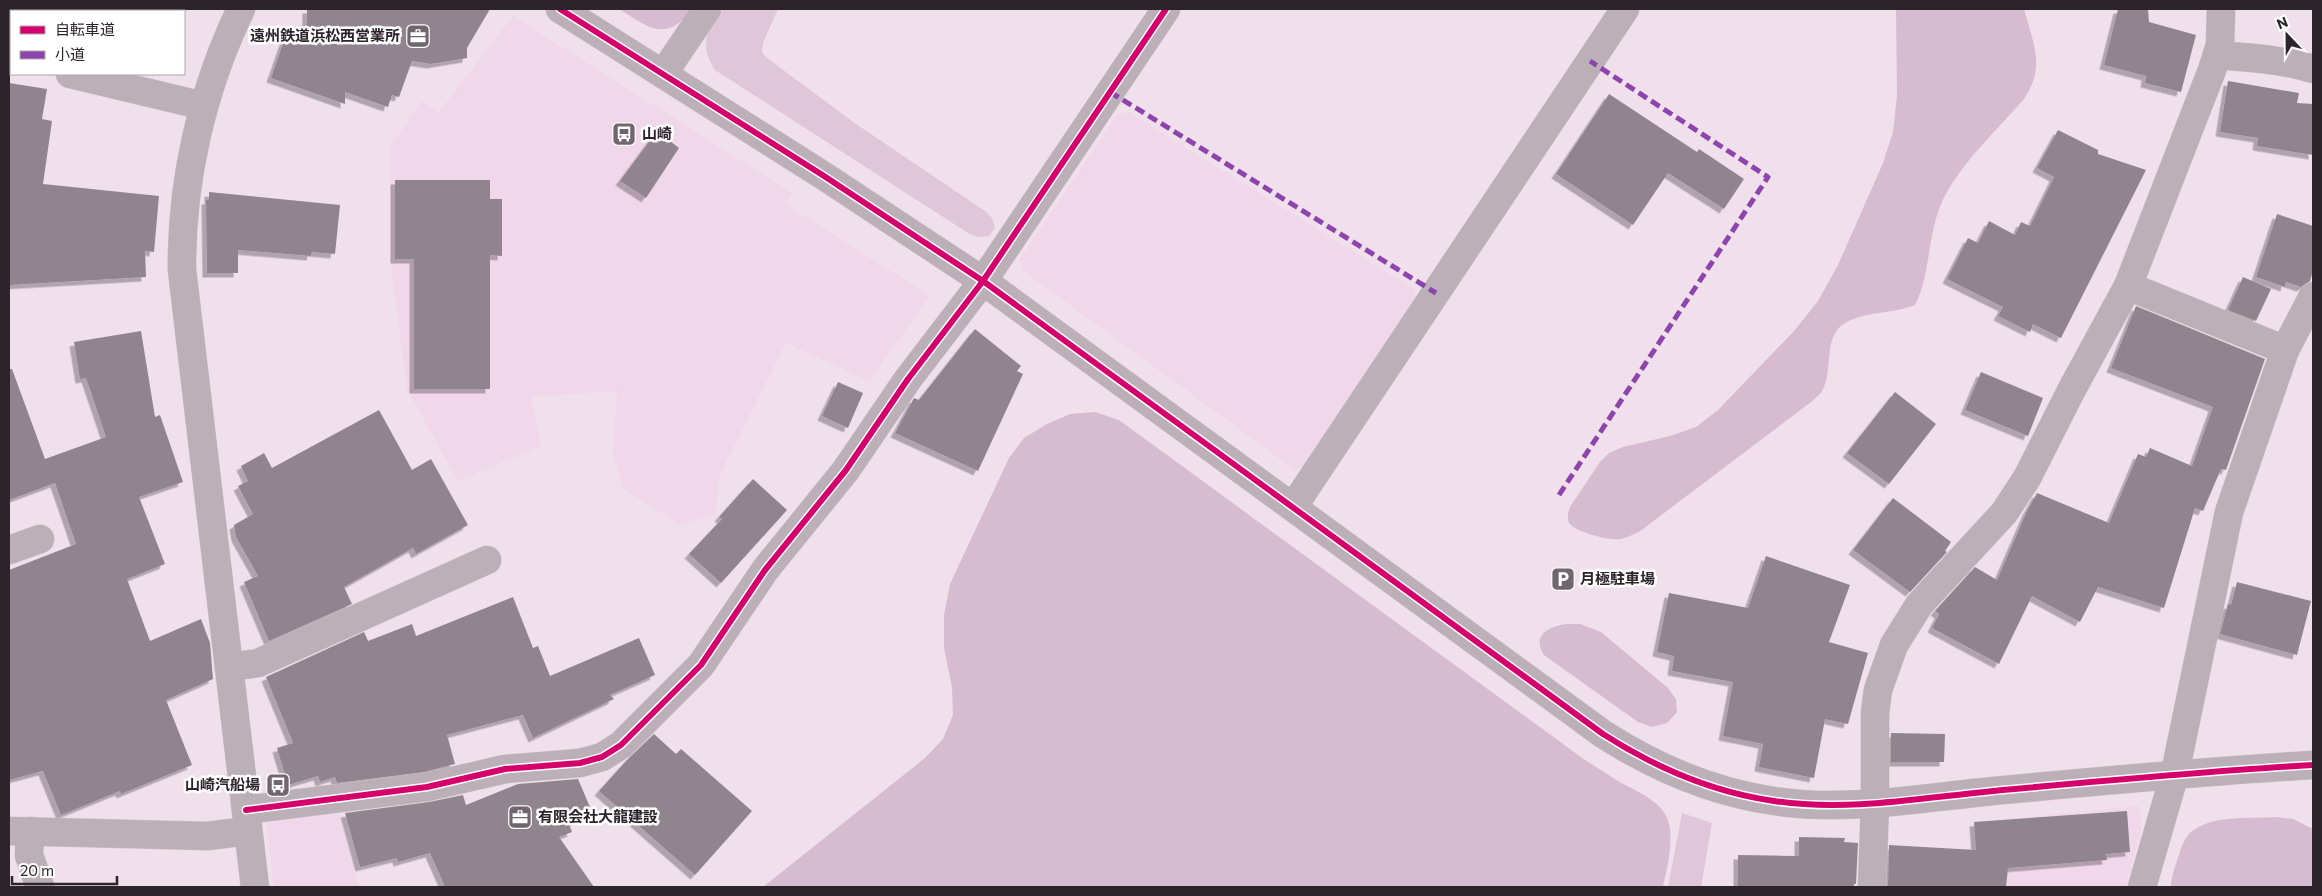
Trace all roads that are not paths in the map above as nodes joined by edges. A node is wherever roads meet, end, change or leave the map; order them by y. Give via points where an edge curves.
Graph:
1 (241, 9) edge
2 (560, 9) edge
3 (707, 9) edge
4 (1166, 9) edge
5 (1625, 9) edge
6 (2221, 9) edge
7 (2217, 55) junction
8 (2313, 69) edge
9 (663, 74) junction
10 (74, 75) edge
11 (204, 106) junction
12 (983, 281) junction
13 (2128, 286) junction
14 (2313, 296) edge
15 (2285, 350) junction
16 (1293, 508) junction
17 (40, 539) dead end
18 (9, 550) edge
19 (487, 560) dead end
20 (228, 667) junction
21 (2313, 765) edge
22 (2175, 773) junction
23 (1875, 802) junction
24 (247, 820) junction
25 (19, 831) edge
26 (40, 887) edge
27 (255, 887) edge
28 (1872, 887) edge
29 (2142, 887) edge

1 - 11 street
2 - 9 street
3 - 9 street
4 - 12 street
5 - 16 street
6 - 7 street
7 - 8 street via 2287,62
7 - 13 street
9 - 12 street
10 - 11 street
11 - 20 street via 185,200 182,270
12 - 16 street
12 - 24 street via 908,379 846,470 765,570 702,665 621,745 580,763 505,769 427,787
13 - 15 street
13 - 23 street via 2028,478 1994,525 1919,605 1894,645 1878,690 1875,713
14 - 15 street
15 - 22 street via 2229,512
16 - 23 street via 1603,734 1643,758 1703,784 1738,794 1812,804
17 - 18 street
19 - 20 street via 258,663
20 - 24 street
21 - 22 street
22 - 23 street
22 - 29 street
23 - 28 street
24 - 25 street via 207,836
24 - 27 street
25 - 26 street

